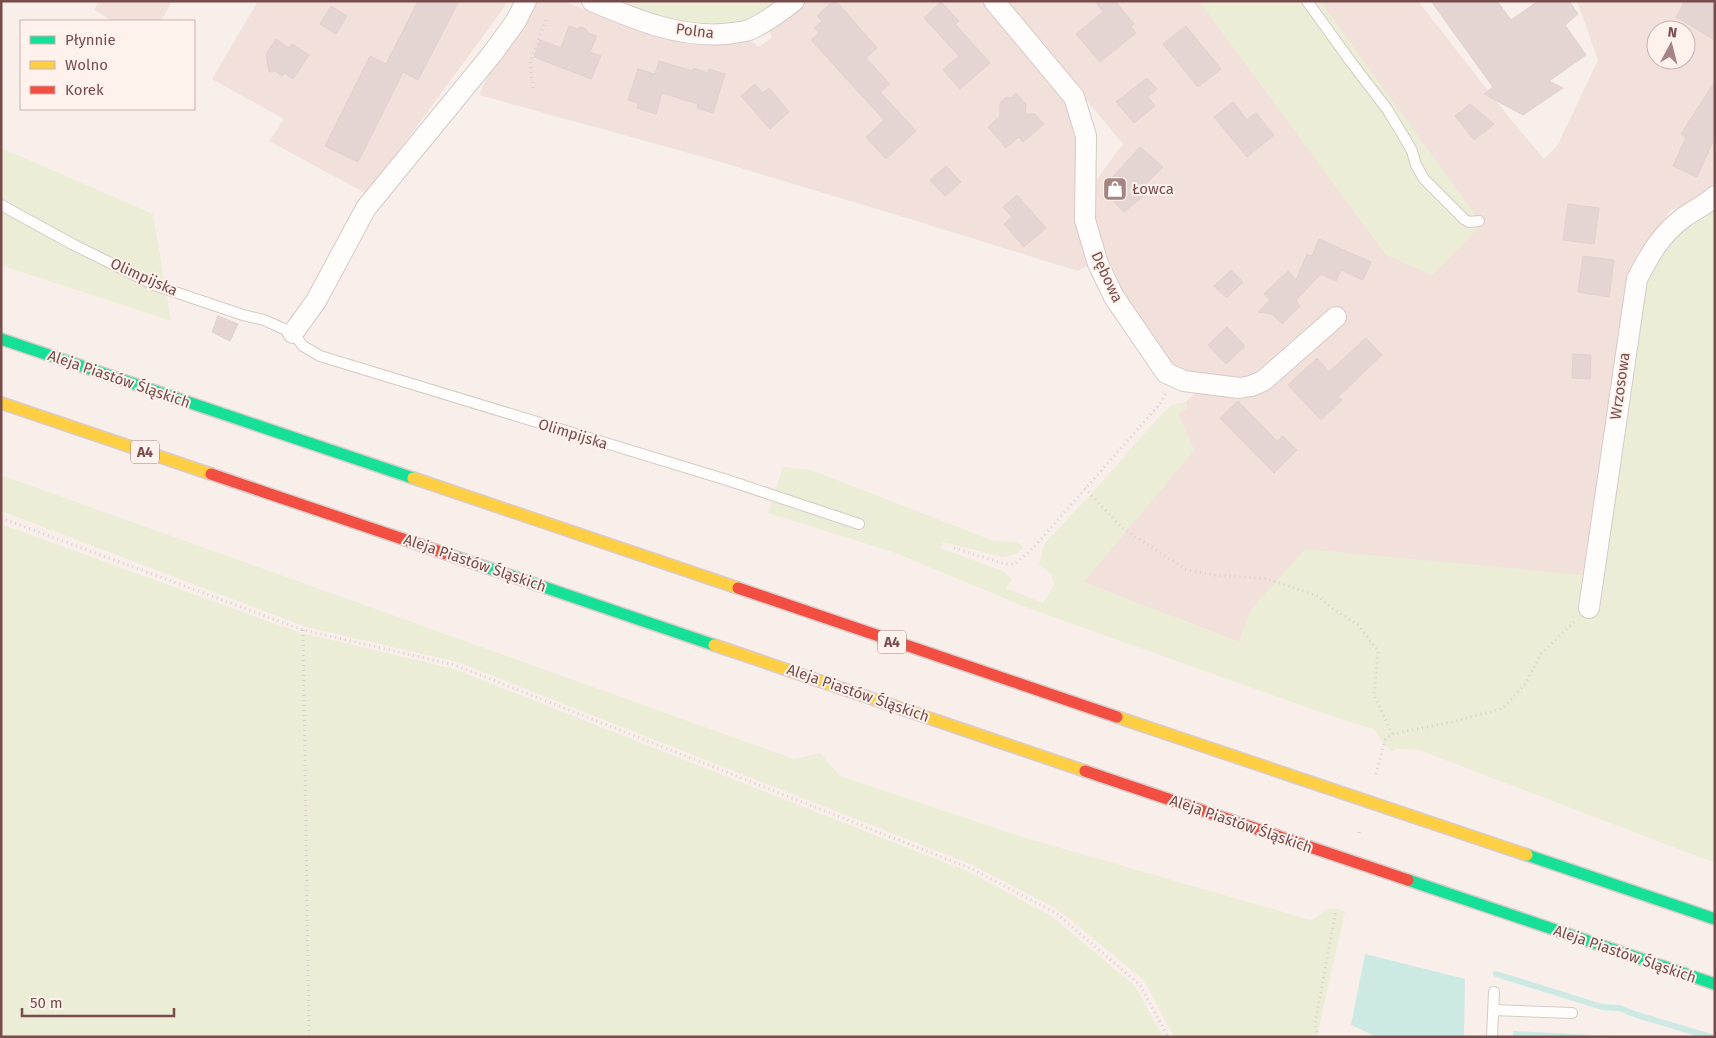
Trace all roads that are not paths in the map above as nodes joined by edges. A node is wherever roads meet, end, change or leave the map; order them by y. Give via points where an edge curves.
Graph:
1 (526, 1) edge
2 (592, 1) edge
3 (794, 1) edge
4 (994, 1) edge
5 (1307, 1) edge
6 (1715, 196) edge
7 (1, 206) edge
8 (1479, 221) dead end
9 (1336, 317) dead end
10 (292, 333) junction
11 (1, 339) edge
12 (1, 403) edge
13 (859, 524) dead end
14 (1588, 608) road end
15 (1715, 919) edge
16 (1715, 984) edge
17 (1494, 992) dead end
18 (1493, 1010) junction
19 (1572, 1014) dead end
20 (1492, 1037) edge

1 - 10 street via 492,54 366,208 316,301
2 - 3 street, Polna via 635,20 685,32 719,35 747,31
4 - 9 street, Dębowa via 1074,97 1086,136 1085,220 1098,264 1114,297 1166,373 1184,381 1239,388 1251,386 1263,380
5 - 8 lane via 1387,110 1412,151 1424,179 1464,220
6 - 14 street, Wrzosowa via 1664,234 1636,279
7 - 10 lane, Olimpijska via 158,286 264,320
10 - 13 lane, Olimpijska via 303,346 320,356 727,480
11 - 15 highway, Aleja Piastów Śląskich / A4
12 - 16 highway, Aleja Piastów Śląskich / A4
17 - 18 lane
18 - 19 lane
18 - 20 lane

